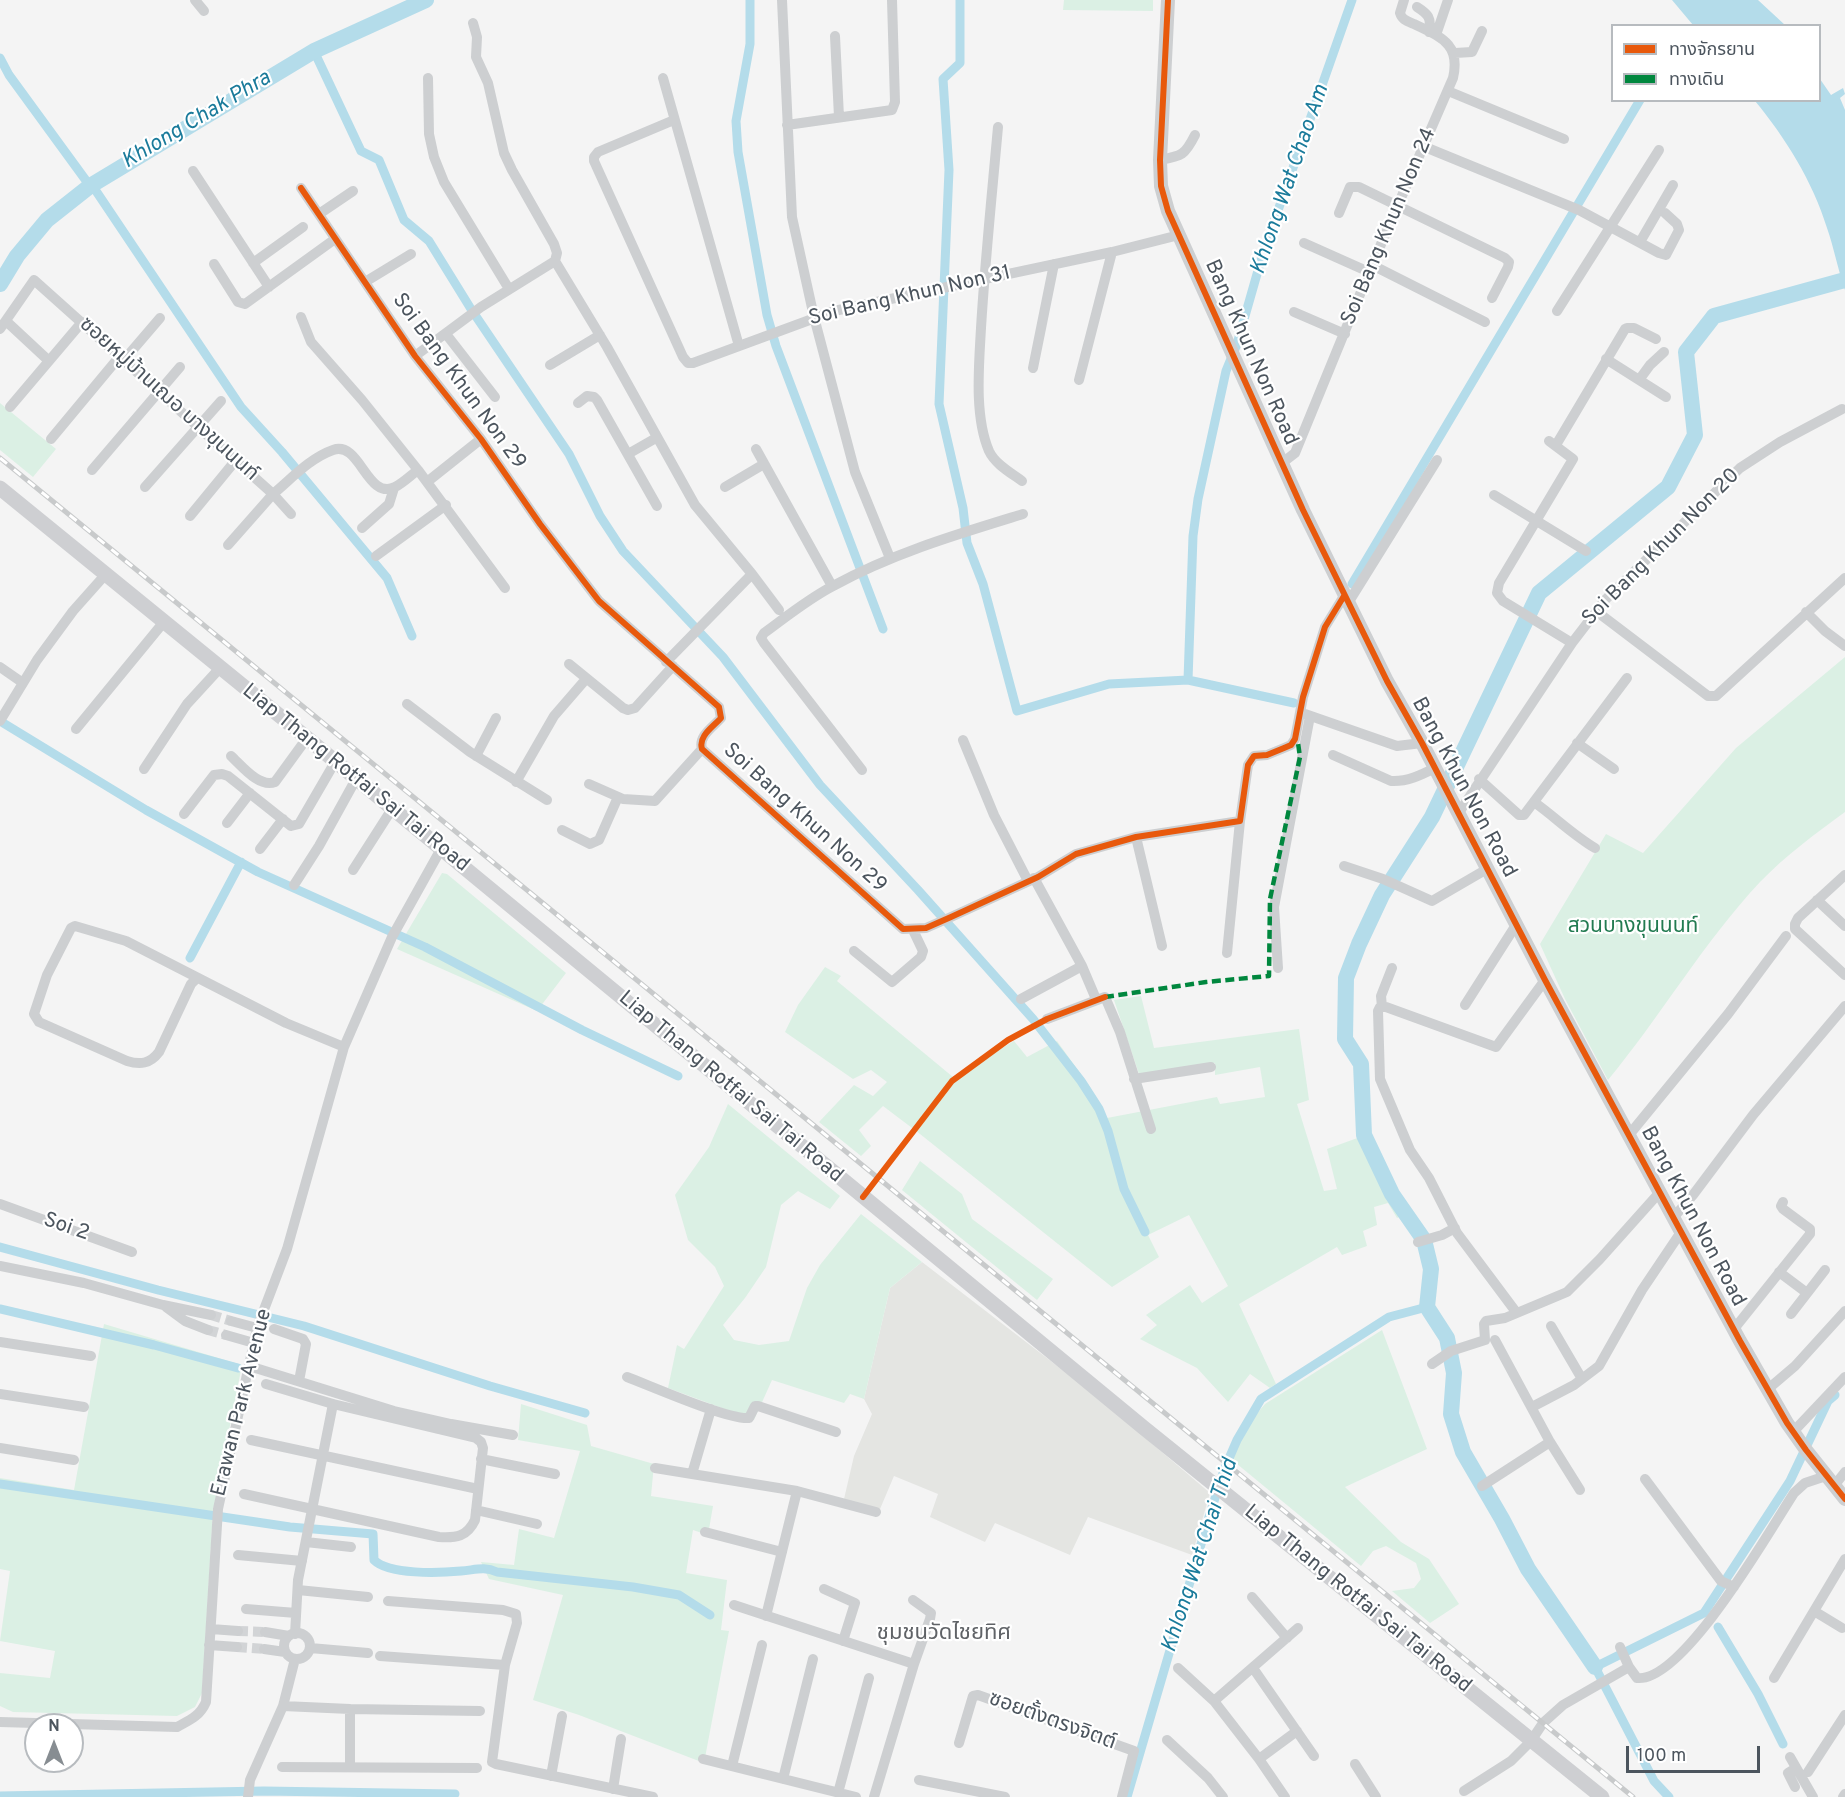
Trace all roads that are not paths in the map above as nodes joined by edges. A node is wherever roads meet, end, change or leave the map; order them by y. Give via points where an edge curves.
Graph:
1 (195, 0) edge
2 (782, 0) edge
3 (892, 0) edge
4 (1168, 0) edge
5 (1448, 0) edge
6 (1403, 4) edge
7 (1417, 7) dead end
8 (204, 11) dead end
9 (473, 23) dead end
10 (1482, 31) dead end
11 (1432, 33) junction
12 (835, 36) dead end
13 (1455, 53) junction
14 (428, 78) dead end
15 (663, 78) dead end
16 (1448, 91) junction
17 (839, 117) junction
18 (674, 120) junction
19 (787, 125) junction
20 (998, 127) dead end
21 (1195, 135) dead end
22 (1564, 139) dead end
23 (1425, 147) junction
24 (1659, 150) dead end
25 (1160, 160) junction
26 (192, 171) dead end
27 (1673, 185) dead end
28 (301, 188) dead end
29 (353, 191) dead end
30 (1398, 205) junction
31 (1340, 213) dead end
32 (1665, 213) dead end
33 (319, 214) junction
34 (1611, 226) junction
35 (303, 227) dead end
36 (1179, 236) junction
37 (335, 239) junction
38 (1640, 242) junction
39 (1304, 243) dead end
40 (1112, 252) junction
41 (411, 254) dead end
42 (555, 261) junction
43 (253, 263) junction
44 (214, 264) dead end
45 (1054, 264) junction
46 (1370, 269) junction
47 (984, 279) junction
48 (365, 282) junction
49 (269, 287) junction
50 (509, 289) junction
51 (1492, 298) dead end
52 (1557, 310) dead end
53 (1294, 312) dead end
54 (301, 317) dead end
55 (814, 317) junction
56 (160, 318) dead end
57 (82, 322) junction
58 (1485, 322) dead end
59 (3, 325) edge
60 (446, 334) junction
61 (1345, 334) junction
62 (600, 335) junction
63 (1656, 339) dead end
64 (739, 346) junction
65 (1664, 352) dead end
66 (415, 356) junction
67 (122, 358) junction
68 (1606, 359) junction
69 (49, 361) junction
70 (550, 365) dead end
71 (180, 367) dead end
72 (1033, 368) dead end
73 (1079, 380) dead end
74 (1639, 380) junction
75 (159, 390) junction
76 (495, 397) dead end
77 (1666, 397) dead end
78 (221, 401) dead end
79 (578, 403) dead end
80 (10, 407) dead end
81 (1842, 409) dead end
82 (199, 426) junction
83 (656, 438) junction
84 (51, 439) dead end
85 (481, 439) junction
86 (756, 449) dead end
87 (628, 454) junction
88 (236, 460) junction
89 (1437, 460) dead end
90 (1282, 463) junction
91 (764, 464) junction
92 (92, 470) dead end
93 (418, 470) junction
94 (427, 482) junction
95 (1022, 482) dead end
96 (145, 487) dead end
97 (725, 487) dead end
98 (0, 488) edge
99 (394, 488) junction
100 (273, 494) junction
101 (1494, 495) dead end
102 (446, 505) junction
103 (657, 506) dead end
104 (291, 514) dead end
105 (1023, 514) dead end
106 (190, 516) dead end
107 (1537, 520) junction
108 (362, 528) dead end
109 (228, 545) dead end
110 (1586, 551) dead end
111 (376, 556) dead end
112 (890, 558) junction
113 (752, 574) junction
114 (105, 575) junction
115 (1845, 578) edge
116 (832, 586) junction
117 (505, 588) dead end
118 (1346, 600) junction
119 (779, 610) dead end
120 (1596, 611) junction
121 (1806, 612) junction
122 (163, 623) junction
123 (1572, 643) junction
124 (1845, 646) edge
125 (569, 664) dead end
126 (670, 664) junction
127 (0, 667) edge
128 (220, 668) junction
129 (1627, 678) dead end
130 (586, 679) junction
131 (23, 683) junction
132 (407, 704) dead end
133 (1304, 708) junction
134 (2, 717) edge
135 (496, 718) dead end
136 (76, 729) dead end
137 (307, 738) junction
138 (963, 740) dead end
139 (1422, 743) junction
140 (1577, 743) junction
141 (702, 749) junction
142 (1333, 755) dead end
143 (231, 756) dead end
144 (476, 756) junction
145 (335, 762) junction
146 (1435, 768) junction
147 (144, 769) dead end
148 (1614, 769) dead end
149 (862, 770) dead end
150 (356, 779) junction
151 (1479, 779) junction
152 (516, 782) junction
153 (589, 784) dead end
154 (250, 793) junction
155 (618, 797) junction
156 (547, 800) dead end
157 (1534, 802) junction
158 (392, 809) junction
159 (1458, 813) junction
160 (184, 814) dead end
161 (283, 819) junction
162 (1240, 821) junction
163 (227, 823) dead end
164 (562, 830) dead end
165 (1136, 837) junction
166 (1595, 848) dead end
167 (260, 849) dead end
168 (441, 849) junction
169 (1344, 867) dead end
170 (1487, 869) junction
171 (353, 870) dead end
172 (1845, 875) edge
173 (1031, 880) junction
174 (294, 885) dead end
175 (1817, 900) junction
176 (1516, 925) junction
177 (1845, 926) edge
178 (913, 930) junction
179 (1786, 936) dead end
180 (1162, 946) dead end
181 (854, 951) dead end
182 (1227, 952) dead end
183 (1082, 966) junction
184 (1278, 968) dead end
185 (1392, 968) dead end
186 (1845, 975) edge
187 (196, 978) junction
188 (1545, 980) junction
189 (1101, 998) junction
190 (1021, 999) dead end
191 (1465, 1005) dead end
192 (1845, 1006) edge
193 (1382, 1007) junction
194 (1047, 1019) dead end
195 (344, 1047) junction
196 (1210, 1067) dead end
197 (1134, 1079) junction
198 (1151, 1129) dead end
199 (1629, 1135) junction
200 (1659, 1193) junction
201 (1783, 1202) dead end
202 (0, 1204) edge
203 (1673, 1218) junction
204 (1455, 1227) junction
205 (1680, 1232) junction
206 (1418, 1242) dead end
207 (132, 1252) dead end
208 (0, 1266) edge
209 (1825, 1270) dead end
210 (1779, 1272) junction
211 (1807, 1293) junction
212 (163, 1305) junction
213 (1845, 1311) edge
214 (1516, 1312) junction
215 (1791, 1314) dead end
216 (210, 1315) tunnel mouth
217 (231, 1321) tunnel mouth
218 (258, 1325) junction
219 (1551, 1326) dead end
220 (274, 1329) dead end
221 (1734, 1329) junction
222 (208, 1330) tunnel mouth
223 (226, 1335) tunnel mouth
224 (1495, 1340) dead end
225 (0, 1342) edge
226 (254, 1343) junction
227 (91, 1356) dead end
228 (1432, 1364) dead end
229 (249, 1366) junction
230 (627, 1377) dead end
231 (1845, 1377) edge
232 (1582, 1379) junction
233 (299, 1381) junction
234 (266, 1384) dead end
235 (1768, 1389) junction
236 (0, 1394) edge
237 (333, 1404) junction
238 (84, 1407) dead end
239 (1532, 1407) junction
240 (711, 1409) junction
241 (836, 1432) dead end
242 (1793, 1432) junction
243 (513, 1435) dead end
244 (251, 1440) dead end
245 (1550, 1442) junction
246 (0, 1448) edge
247 (323, 1457) junction
248 (482, 1459) junction
249 (74, 1460) dead end
250 (655, 1468) dead end
251 (1845, 1472) edge
252 (555, 1474) dead end
253 (692, 1474) junction
254 (1645, 1479) dead end
255 (1830, 1481) junction
256 (1483, 1485) dead end
257 (478, 1489) junction
258 (1580, 1490) dead end
259 (797, 1491) junction
260 (244, 1494) dead end
261 (1845, 1499) edge
262 (312, 1510) junction
263 (476, 1510) junction
264 (876, 1512) dead end
265 (537, 1524) dead end
266 (705, 1532) dead end
267 (306, 1541) junction
268 (351, 1547) dead end
269 (782, 1552) junction
270 (238, 1555) dead end
271 (1845, 1559) edge
272 (302, 1561) junction
273 (1734, 1587) junction
274 (824, 1589) dead end
275 (298, 1590) junction
276 (368, 1597) dead end
277 (1252, 1597) dead end
278 (912, 1600) dead end
279 (388, 1601) dead end
280 (734, 1605) dead end
281 (246, 1609) dead end
282 (1814, 1611) junction
283 (296, 1613) junction
284 (766, 1616) junction
285 (1298, 1628) dead end
286 (210, 1629) junction
287 (1842, 1629) dead end
288 (238, 1631) tunnel mouth
289 (265, 1632) tunnel mouth
290 (292, 1635) junction
291 (1287, 1638) junction
292 (843, 1641) junction
293 (209, 1645) junction
294 (762, 1645) dead end
295 (237, 1647) tunnel mouth
296 (310, 1648) junction
297 (264, 1649) tunnel mouth
298 (285, 1652) junction
299 (368, 1653) dead end
300 (380, 1656) dead end
301 (295, 1659) junction
302 (813, 1659) dead end
303 (914, 1664) junction
304 (505, 1665) junction
305 (1178, 1668) dead end
306 (1253, 1668) junction
307 (869, 1678) dead end
308 (1774, 1678) dead end
309 (1214, 1701) junction
310 (283, 1706) junction
311 (350, 1709) junction
312 (480, 1711) dead end
313 (1845, 1715) edge
314 (562, 1716) dead end
315 (0, 1722) edge
316 (1296, 1731) junction
317 (621, 1739) dead end
318 (1167, 1740) dead end
319 (1531, 1741) junction
320 (959, 1743) dead end
321 (1314, 1756) dead end
322 (1790, 1757) dead end
323 (703, 1759) dead end
324 (1259, 1759) junction
325 (1355, 1764) dead end
326 (732, 1766) junction
327 (282, 1767) dead end
328 (350, 1767) junction
329 (477, 1768) dead end
330 (551, 1776) junction
331 (783, 1779) junction
332 (920, 1779) dead end
333 (1798, 1783) junction
334 (613, 1788) junction
335 (1464, 1791) dead end
336 (838, 1793) junction
337 (1371, 1795) edge
338 (248, 1797) edge
339 (653, 1797) edge
340 (856, 1797) edge
341 (874, 1797) edge
342 (1005, 1797) edge
343 (1122, 1797) edge
344 (1223, 1797) edge
345 (1286, 1797) edge
346 (1602, 1797) edge
347 (1813, 1797) edge

1 - 8 street
2 - 19 street
3 - 17 street via 894,107 889,112
4 - 25 street, Bang Khun Non Road
5 - 11 street
6 - 11 street via 1403,19
7 - 11 street via 1430,18
9 - 42 street via 476,57 488,83 504,153 554,244 558,253
10 - 13 street via 1472,52
11 - 13 street
12 - 17 street
13 - 16 street, Soi Bang Khun Non 24
14 - 50 street via 429,134 444,182
15 - 18 street
16 - 22 street
16 - 23 street, Soi Bang Khun Non 24
17 - 19 street
18 - 64 street
18 - 64 street, Soi Bang Khun Non 31 via 598,152 594,161 686,361 693,363
19 - 55 street via 792,217
20 - 47 street
21 - 25 street via 1184,153
23 - 30 street, Soi Bang Khun Non 24
23 - 34 street via 1567,204
24 - 34 street
25 - 36 street, Bang Khun Non Road via 1161,186
26 - 43 street
27 - 38 street
28 - 33 street, Soi Bang Khun Non 29
29 - 33 street
30 - 31 street via 1354,186 1348,190
30 - 46 street, Soi Bang Khun Non 24
30 - 51 street via 1508,260
32 - 38 street via 1679,230 1668,253 1663,255
33 - 37 street, Soi Bang Khun Non 29
34 - 38 street
34 - 52 street
35 - 43 street
36 - 40 street, Soi Bang Khun Non 31
36 - 90 street, Bang Khun Non Road
37 - 48 street, Soi Bang Khun Non 29
37 - 49 street
39 - 46 street
40 - 45 street, Soi Bang Khun Non 31
40 - 73 street
41 - 48 street
42 - 50 street
42 - 62 street
43 - 49 street
44 - 49 street via 241,304 249,303
45 - 47 street, Soi Bang Khun Non 31
45 - 72 street
46 - 58 street
46 - 61 street, Soi Bang Khun Non 24
47 - 55 street, Soi Bang Khun Non 31
47 - 95 street via 978,378 984,429 993,458
48 - 66 street, Soi Bang Khun Non 29
50 - 60 street
53 - 61 street
54 - 93 street via 311,342
55 - 64 street, Soi Bang Khun Non 31
55 - 112 street via 855,472
56 - 67 street
57 - 59 street, ซอยหมู่บ้านเฌอ บางขุนนนท์ via 34,280
57 - 67 street, ซอยหมู่บ้านเฌอ บางขุนนนท์
57 - 69 street
59 - 69 street
60 - 66 street
60 - 76 street
61 - 90 street, Soi Bang Khun Non 24 via 1295,453
62 - 70 street
62 - 83 street
63 - 68 street via 1627,328
65 - 74 street
66 - 85 street, Soi Bang Khun Non 29
67 - 75 street, ซอยหมู่บ้านเฌอ บางขุนนนท์
67 - 84 street
68 - 74 street
68 - 107 street via 1553,443 1573,459
69 - 80 street
71 - 75 street
74 - 77 street
75 - 82 street, ซอยหมู่บ้านเฌอ บางขุนนนท์
75 - 92 street
78 - 82 street
79 - 87 street via 587,396 597,400
81 - 120 street, Soi Bang Khun Non 20 via 1740,468
82 - 88 street, ซอยหมู่บ้านเฌอ บางขุนนนท์
82 - 96 street
83 - 87 street
83 - 113 street via 695,505
85 - 94 street, Soi Bang Khun Non 29
85 - 126 street, Soi Bang Khun Non 29 via 599,601
86 - 91 street
87 - 103 street
88 - 100 street, ซอยหมู่บ้านเฌอ บางขุนนนท์
88 - 106 street
89 - 118 street
90 - 118 street, Bang Khun Non Road
91 - 97 street
91 - 116 street
93 - 94 street
93 - 99 street
94 - 102 street
98 - 114 main road, Liap Thang Rotfai Sai Tai Road
99 - 100 street, ซอยหมู่บ้านเฌอ บางขุนนนท์ via 377,486 351,454 334,449 314,459
99 - 108 street via 389,504
100 - 104 street
100 - 109 street
101 - 107 street
102 - 111 street
102 - 117 street
105 - 112 street
107 - 110 street
107 - 123 street via 1499,583 1497,593 1503,601
112 - 116 street
113 - 119 street
113 - 126 street
114 - 122 main road, Liap Thang Rotfai Sai Tai Road
114 - 131 street via 73,611
115 - 121 street
116 - 149 street via 802,604 761,638
118 - 133 street via 1325,627
118 - 139 street, Bang Khun Non Road
120 - 121 street via 1712,697
120 - 123 street, Soi Bang Khun Non 20
121 - 124 street
122 - 128 main road, Liap Thang Rotfai Sai Tai Road
122 - 136 street
123 - 151 street, Soi Bang Khun Non 20
125 - 130 street
126 - 130 street via 635,708 628,710
126 - 141 street, Soi Bang Khun Non 29 via 721,711 721,718 701,740
127 - 131 street
128 - 137 main road, Liap Thang Rotfai Sai Tai Road
128 - 147 street via 187,704
129 - 140 street
130 - 152 street via 554,716
131 - 134 street
132 - 144 street
133 - 139 street via 1397,746
133 - 162 street via 1291,745 1251,759
133 - 184 street via 1274,907
135 - 144 street
137 - 143 street via 270,784 262,783
137 - 145 main road, Liap Thang Rotfai Sai Tai Road
138 - 173 street via 994,815
139 - 146 street, Bang Khun Non Road
140 - 148 street
140 - 157 street
141 - 155 street via 655,801
141 - 178 street, Soi Bang Khun Non 29 via 903,929
142 - 146 street via 1391,781 1415,778
144 - 152 street
145 - 150 main road, Liap Thang Rotfai Sai Tai Road
145 - 161 street via 298,824 291,826
146 - 159 street, Bang Khun Non Road
150 - 158 main road, Liap Thang Rotfai Sai Tai Road
150 - 174 street
151 - 157 street via 1519,815 1524,815
151 - 159 street, Soi Bang Khun Non 20
152 - 156 street
153 - 155 street
154 - 160 street via 228,776 214,775
154 - 161 street
154 - 163 street
155 - 164 street via 595,843
157 - 166 street
158 - 168 main road, Liap Thang Rotfai Sai Tai Road
158 - 171 street
159 - 170 street, Bang Khun Non Road
161 - 167 street
162 - 165 street
162 - 182 street
165 - 173 street via 1076,854
165 - 180 street
168 - 195 street, Erawan Park Avenue via 392,937
168 - 319 main road, Liap Thang Rotfai Sai Tai Road
169 - 170 street via 1432,901
170 - 176 street, Bang Khun Non Road
172 - 175 street
173 - 178 street via 926,928
173 - 183 street
175 - 177 street
175 - 186 street via 1798,918 1796,929
176 - 188 street, Bang Khun Non Road
176 - 191 street
178 - 181 street via 923,951 921,957 892,982
179 - 199 street
183 - 189 street
183 - 190 street
185 - 193 street via 1381,996
187 - 187 street via 126,941 75,926 70,928 47,975 34,1014 39,1022 110,1054 145,1063 159,1052
187 - 195 street
188 - 193 street via 1496,1047
188 - 199 street, Bang Khun Non Road
189 - 194 street
189 - 197 street via 1120,1032
192 - 203 street
193 - 204 street via 1378,1011 1380,1078 1410,1150
195 - 218 street, Erawan Park Avenue via 286,1250
196 - 197 street
197 - 198 street
199 - 200 street, Bang Khun Non Road
200 - 203 street, Bang Khun Non Road
200 - 214 street via 1567,1292
201 - 210 street via 1783,1209 1810,1231
202 - 207 street, Soi 2
203 - 205 street, Bang Khun Non Road
204 - 206 street
204 - 214 street
205 - 221 street, Bang Khun Non Road
205 - 232 street via 1599,1366
208 - 212 street via 84,1283
209 - 211 street
210 - 211 street
210 - 221 street
211 - 215 street
212 - 216 street
212 - 222 street via 185,1321
213 - 235 street via 1795,1366
214 - 228 street via 1486,1321 1485,1340 1456,1349
217 - 218 street
218 - 226 street, Erawan Park Avenue
219 - 232 street
220 - 233 street via 303,1339 306,1344
221 - 235 street, Bang Khun Non Road
223 - 226 street
224 - 239 street
225 - 227 street
226 - 229 street, Erawan Park Avenue
229 - 233 street
229 - 286 street, Erawan Park Avenue via 218,1509
230 - 240 street
231 - 242 street
232 - 239 street
233 - 243 street via 394,1411
234 - 237 street
235 - 242 street, Bang Khun Non Road
236 - 238 street
237 - 247 street
237 - 248 street via 476,1437 483,1448
239 - 245 street
240 - 241 street via 747,1419 758,1406
240 - 253 street
242 - 255 street, Bang Khun Non Road
244 - 247 street
245 - 256 street
245 - 258 street
246 - 249 street
247 - 257 street
247 - 262 street
248 - 252 street
248 - 257 street
250 - 253 street
251 - 255 street
253 - 259 street
254 - 273 street via 1721,1581
255 - 261 street, Bang Khun Non Road
255 - 273 street via 1804,1483 1794,1493
257 - 263 street
259 - 264 street
259 - 269 street
260 - 262 street
262 - 263 street via 453,1538 471,1529
262 - 267 street
263 - 265 street
266 - 269 street
267 - 268 street
267 - 272 street
269 - 284 street
270 - 272 street
271 - 282 street
272 - 275 street
273 - 319 street via 1677,1658 1662,1670 1637,1678 1624,1655 1602,1681 1563,1704
274 - 292 street via 855,1603
275 - 276 street
275 - 283 street
277 - 291 street
278 - 303 street via 931,1613
279 - 304 street via 516,1614
280 - 284 street
281 - 283 street
282 - 287 street
282 - 308 street
283 - 290 street
284 - 292 street
285 - 291 street
286 - 288 street
286 - 293 street, Erawan Park Avenue
289 - 290 street
290 - 296 street via 306,1636
290 - 298 street via 285,1644
291 - 306 street
292 - 303 street
293 - 295 street
293 - 315 street, Erawan Park Avenue via 206,1702 196,1717 177,1727
294 - 326 street
296 - 299 street
296 - 301 street via 307,1655
297 - 298 street
298 - 301 street
300 - 304 street
301 - 310 street
302 - 331 street
303 - 341 street
304 - 330 street via 492,1762
305 - 309 street
306 - 309 street
306 - 316 street
307 - 336 street
309 - 324 street
310 - 311 street
310 - 338 street via 250,1780
311 - 312 street
311 - 328 street
313 - 333 street
314 - 330 street
316 - 321 street
316 - 324 street
317 - 334 street
318 - 344 street
319 - 335 street via 1511,1761
319 - 346 main road, Liap Thang Rotfai Sai Tai Road
320 - 343 street, ซอยตั้งตรงจิตต์ via 973,1696 978,1695 1134,1751
322 - 333 street
323 - 326 street
324 - 345 street
325 - 337 street
326 - 331 street
327 - 328 street
328 - 329 street
330 - 334 street
331 - 336 street
332 - 342 street
333 - 347 street
334 - 339 street
336 - 340 street

